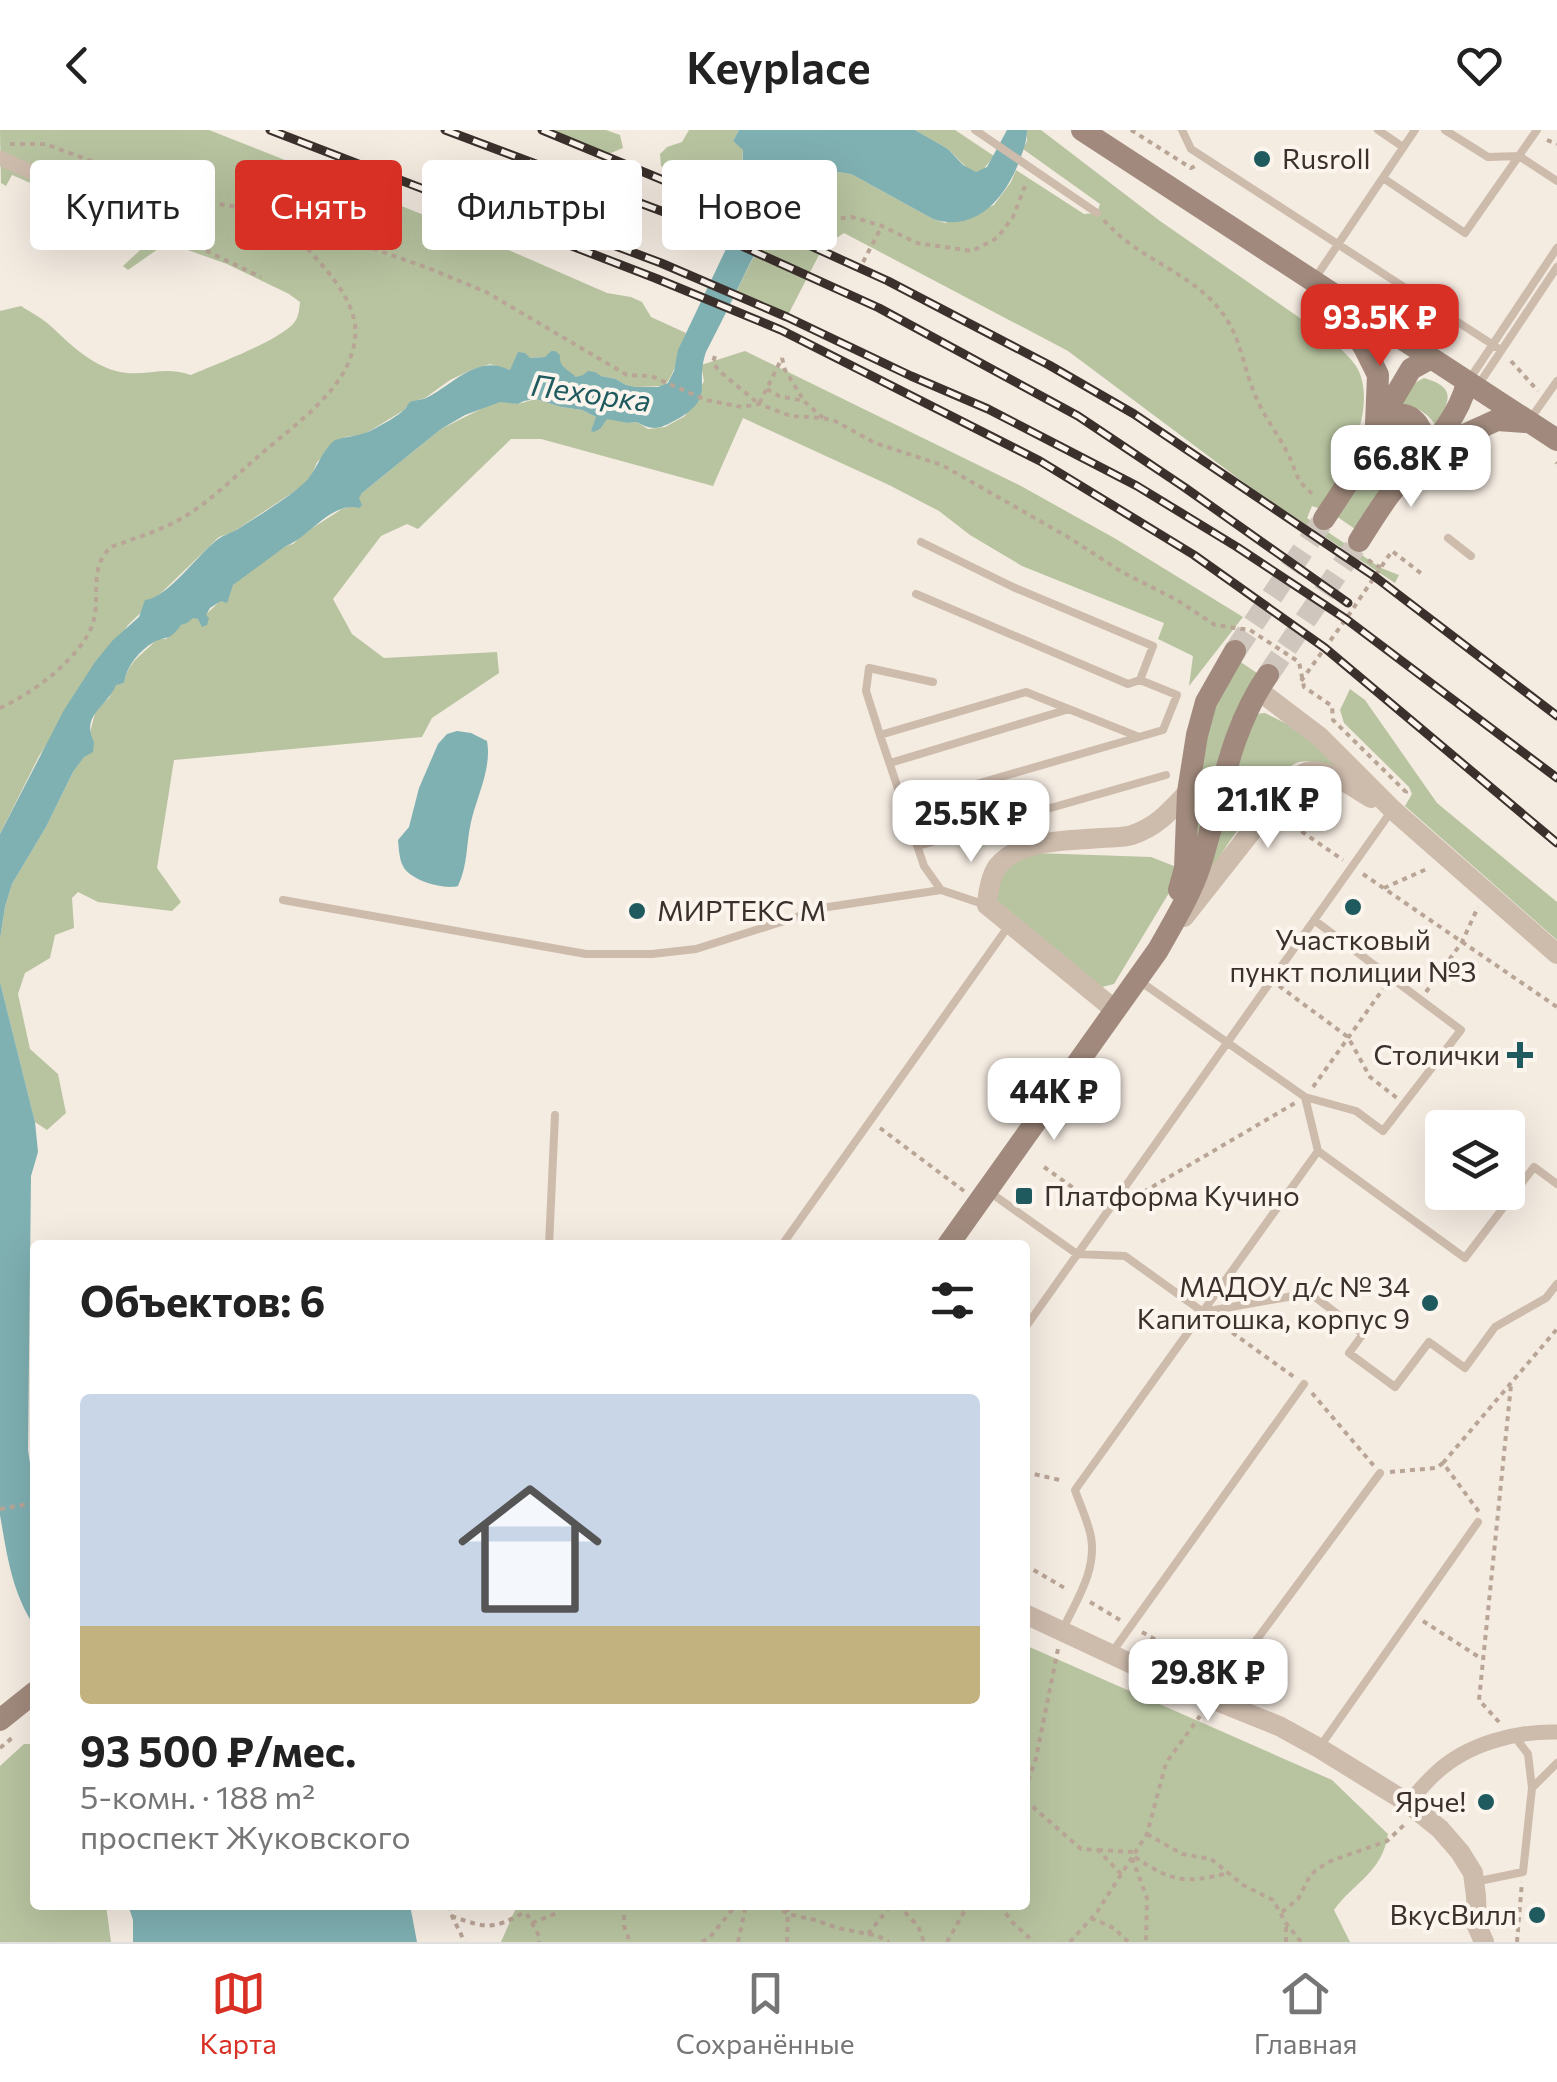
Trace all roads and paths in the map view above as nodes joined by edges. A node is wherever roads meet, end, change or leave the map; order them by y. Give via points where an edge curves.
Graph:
1 (975, 130) edge
2 (1082, 130) edge
3 (1131, 130) edge
4 (1182, 130) edge
5 (1378, 130) edge
6 (1415, 130) edge
7 (1445, 130) edge
8 (1537, 130) edge
9 (0, 145) edge
10 (1404, 147) junction
11 (1519, 156) junction
12 (0, 158) edge
13 (1208, 160) junction
14 (1032, 167) junction
15 (30, 171) edge
16 (1382, 178) junction
17 (1557, 181) edge
18 (235, 207) edge
19 (1097, 213) joint
20 (837, 219) edge
21 (882, 226) junction
22 (1338, 244) junction
23 (1557, 248) edge
24 (205, 250) edge
25 (306, 250) edge
26 (377, 250) edge
27 (863, 262) dead end
28 (1557, 267) edge
29 (262, 277) dead end
30 (1321, 286) junction
31 (1497, 347) junction
32 (716, 356) dead end
33 (1431, 358) junction
34 (1557, 381) edge
35 (1472, 385) junction
36 (766, 389) junction
37 (1545, 398) junction
38 (804, 401) junction
39 (760, 404) junction
40 (824, 418) junction
41 (1529, 422) junction
42 (1376, 428) junction
43 (1557, 440) edge
44 (1426, 452) junction
45 (1321, 509) joint
46 (1448, 538) dead end
47 (1359, 541) tunnel mouth
48 (921, 542) dead end
49 (1471, 556) dead end
50 (1422, 574) dead end
51 (916, 594) dead end
52 (1235, 651) tunnel mouth
53 (1140, 680) junction
54 (1301, 681) junction
55 (933, 682) dead end
56 (1263, 683) joint
57 (1332, 706) dead end
58 (0, 708) edge
59 (1069, 709) junction
60 (880, 734) junction
61 (1139, 736) junction
62 (890, 763) junction
63 (1166, 776) dead end
64 (1188, 792) junction
65 (904, 805) junction
66 (1393, 810) junction
67 (1283, 818) dead end
68 (918, 846) junction
69 (1352, 867) junction
70 (1429, 868) dead end
71 (1384, 888) junction
72 (941, 890) junction
73 (283, 900) dead end
74 (987, 905) junction
75 (1478, 907) dead end
76 (1314, 920) junction
77 (1010, 924) junction
78 (1462, 942) junction
79 (1158, 950) junction
80 (1557, 954) edge
81 (1391, 978) junction
82 (1137, 979) junction
83 (1272, 980) junction
84 (1421, 1000) junction
85 (1557, 1008) edge
86 (1115, 1010) junction
87 (1348, 1037) junction
88 (1228, 1042) junction
89 (1306, 1097) junction
90 (1405, 1104) junction
91 (555, 1116) dead end
92 (870, 1120) junction
93 (1318, 1151) junction
94 (1044, 1168) dead end
95 (1557, 1184) edge
96 (964, 1191) dead end
97 (988, 1191) junction
98 (1107, 1213) junction
99 (549, 1240) edge
100 (786, 1240) edge
101 (952, 1240) edge
102 (1078, 1254) junction
103 (1557, 1284) edge
104 (1203, 1312) junction
105 (1030, 1321) edge
106 (1556, 1331) edge
107 (1304, 1384) dead end
108 (1511, 1385) junction
109 (1443, 1463) junction
110 (1030, 1473) edge
111 (1380, 1473) joint
112 (1080, 1484) junction
113 (30, 1504) edge
114 (0, 1508) edge
115 (1478, 1522) joint
116 (1414, 1615) junction
117 (1030, 1616) edge
118 (1062, 1632) junction
119 (1110, 1654) junction
120 (1482, 1659) junction
121 (30, 1696) edge
122 (1212, 1699) junction
123 (0, 1720) edge
124 (1508, 1730) junction
125 (1557, 1732) edge
126 (1318, 1748) junction
127 (1557, 1763) edge
128 (1030, 1775) edge
129 (1532, 1788) junction
130 (1030, 1804) edge
131 (1412, 1806) junction
132 (1147, 1834) junction
133 (1098, 1850) junction
134 (1134, 1855) junction
135 (1522, 1872) junction
136 (1228, 1873) junction
137 (1121, 1874) junction
138 (1476, 1885) junction
139 (450, 1910) edge
140 (558, 1910) edge
141 (624, 1910) edge
142 (732, 1910) edge
143 (745, 1910) edge
144 (782, 1910) edge
145 (788, 1910) edge
146 (887, 1910) edge
147 (903, 1910) edge
148 (965, 1910) edge
149 (1004, 1910) edge
150 (526, 1912) joint
151 (1281, 1913) junction
152 (788, 1914) junction
153 (451, 1916) junction
154 (1091, 1918) junction
155 (532, 1923) junction
156 (1286, 1923) junction
157 (868, 1934) junction
158 (1478, 1937) edge
159 (711, 1939) edge
160 (1122, 1940) edge
161 (464, 1942) edge
162 (539, 1942) edge
163 (630, 1942) edge
164 (702, 1942) edge
165 (738, 1942) edge
166 (787, 1942) edge
167 (889, 1942) edge
168 (924, 1942) edge
169 (947, 1942) edge
170 (1034, 1942) edge
171 (1070, 1942) edge
172 (1129, 1942) edge
173 (1146, 1942) edge
174 (1286, 1942) edge
175 (1301, 1942) edge
176 (1517, 1942) edge

1 - 14 lane
2 - 30 main road
3 - 13 path via 1192,168
4 - 13 lane via 1191,149
5 - 10 lane
6 - 10 lane
7 - 11 lane via 1488,157
8 - 11 lane
9 - 18 path via 45,144 201,202
10 - 16 lane
11 - 16 lane via 1465,233
11 - 17 lane
12 - 15 street
13 - 22 lane
14 - 19 lane
14 - 21 path via 1012,218 996,238 972,251 916,243
16 - 22 lane
19 - 45 path via 1130,246 1204,292 1218,308 1299,483
20 - 21 path
21 - 27 path
22 - 30 lane
22 - 31 lane
23 - 31 lane
24 - 29 path
25 - 58 path via 339,286 354,318 356,336 345,369 323,400 204,503 107,551 98,566 88,635 44,682
26 - 39 path via 486,292 627,375 651,376 706,400
28 - 31 lane
30 - 33 main road
30 - 42 main road via 1378,375
31 - 35 lane
31 - 37 path
32 - 39 path via 718,370
33 - 35 main road
33 - 42 main road via 1411,369
34 - 37 lane
35 - 41 main road
35 - 44 main road
36 - 38 path
36 - 38 path via 782,358
36 - 39 path
37 - 41 lane
38 - 40 path
39 - 40 path
40 - 54 path via 942,465 1215,626 1250,630 1299,662
41 - 43 main road
41 - 44 main road via 1497,420
42 - 44 main road via 1392,416 1406,416 1421,426
42 - 45 main road via 1355,472
44 - 47 main road
46 - 49 lane
48 - 53 lane via 1153,646
50 - 54 path via 1392,551
51 - 53 lane via 1128,684
52 - 64 main road via 1206,702
53 - 61 lane via 1177,696 1163,730
54 - 57 path
55 - 60 lane via 869,668 866,691
56 - 66 street
56 - 79 main road via 1228,759 1198,871
59 - 60 lane via 1026,692
59 - 61 lane
59 - 62 lane
60 - 62 lane
61 - 65 lane
62 - 65 lane
63 - 68 lane
64 - 74 street via 1162,821 1130,836 1023,849 996,869
64 - 82 main road via 1182,881
65 - 68 lane
66 - 69 lane
66 - 79 street via 1318,772 1300,776
66 - 80 street
67 - 69 path
68 - 72 lane
69 - 71 path
69 - 76 lane
70 - 71 path
71 - 78 path
72 - 73 lane via 828,907 696,949 652,954 586,954
72 - 74 lane
74 - 77 street
75 - 78 path
76 - 81 lane
76 - 83 lane
77 - 86 street
77 - 92 lane
78 - 84 path
78 - 85 path
79 - 82 main road
81 - 84 lane
81 - 87 path
82 - 86 main road
82 - 88 lane
83 - 87 path
83 - 88 lane
84 - 90 lane via 1461,1030
86 - 97 main road
87 - 89 path
87 - 90 path via 1370,1077
88 - 89 lane
88 - 98 lane
89 - 90 lane via 1356,1111 1384,1131
89 - 93 lane
89 - 98 path
91 - 99 lane
92 - 96 path
92 - 100 lane
93 - 95 lane via 1466,1258 1534,1167
93 - 104 lane
94 - 98 path
97 - 101 main road
97 - 102 lane
98 - 102 lane
102 - 104 lane via 1125,1256
102 - 105 lane
103 - 104 lane via 1546,1298 1496,1326 1465,1368 1429,1342 1395,1387 1349,1354 1363,1334 1310,1294
104 - 112 lane
106 - 108 path
107 - 119 lane
108 - 109 path
108 - 120 path
109 - 111 path
109 - 115 path via 1479,1510
110 - 112 path
111 - 122 lane
112 - 118 lane via 1075,1490 1092,1554
113 - 114 path
115 - 116 lane
116 - 120 path
116 - 126 lane
117 - 118 street
118 - 119 street
118 - 128 path
119 - 122 street
120 - 124 path via 1478,1700
121 - 123 main road
122 - 126 street
122 - 132 path via 1166,1762
124 - 125 street
124 - 129 lane via 1528,1754
124 - 131 street via 1437,1772
126 - 131 street
127 - 129 lane
129 - 135 lane
130 - 133 path via 1081,1849
131 - 138 street via 1452,1842
131 - 151 path via 1387,1841 1328,1862
132 - 134 path
132 - 136 path via 1182,1854 1211,1859
133 - 134 path
133 - 137 path
134 - 136 path via 1178,1880
134 - 137 path
134 - 173 path via 1147,1898
135 - 138 lane
135 - 176 path
136 - 151 path via 1273,1900
137 - 154 path
138 - 158 street
139 - 153 path
140 - 155 path
141 - 163 path
142 - 159 path
143 - 165 path
144 - 152 path
145 - 152 path
146 - 157 path
147 - 168 path
148 - 169 path
149 - 170 path
150 - 153 path via 503,1925
150 - 155 path
151 - 156 path
152 - 157 path
152 - 166 path
153 - 161 path
154 - 160 path via 1116,1929
154 - 171 path
155 - 162 path
156 - 174 path
156 - 175 path
157 - 167 path
159 - 164 path
160 - 172 path

